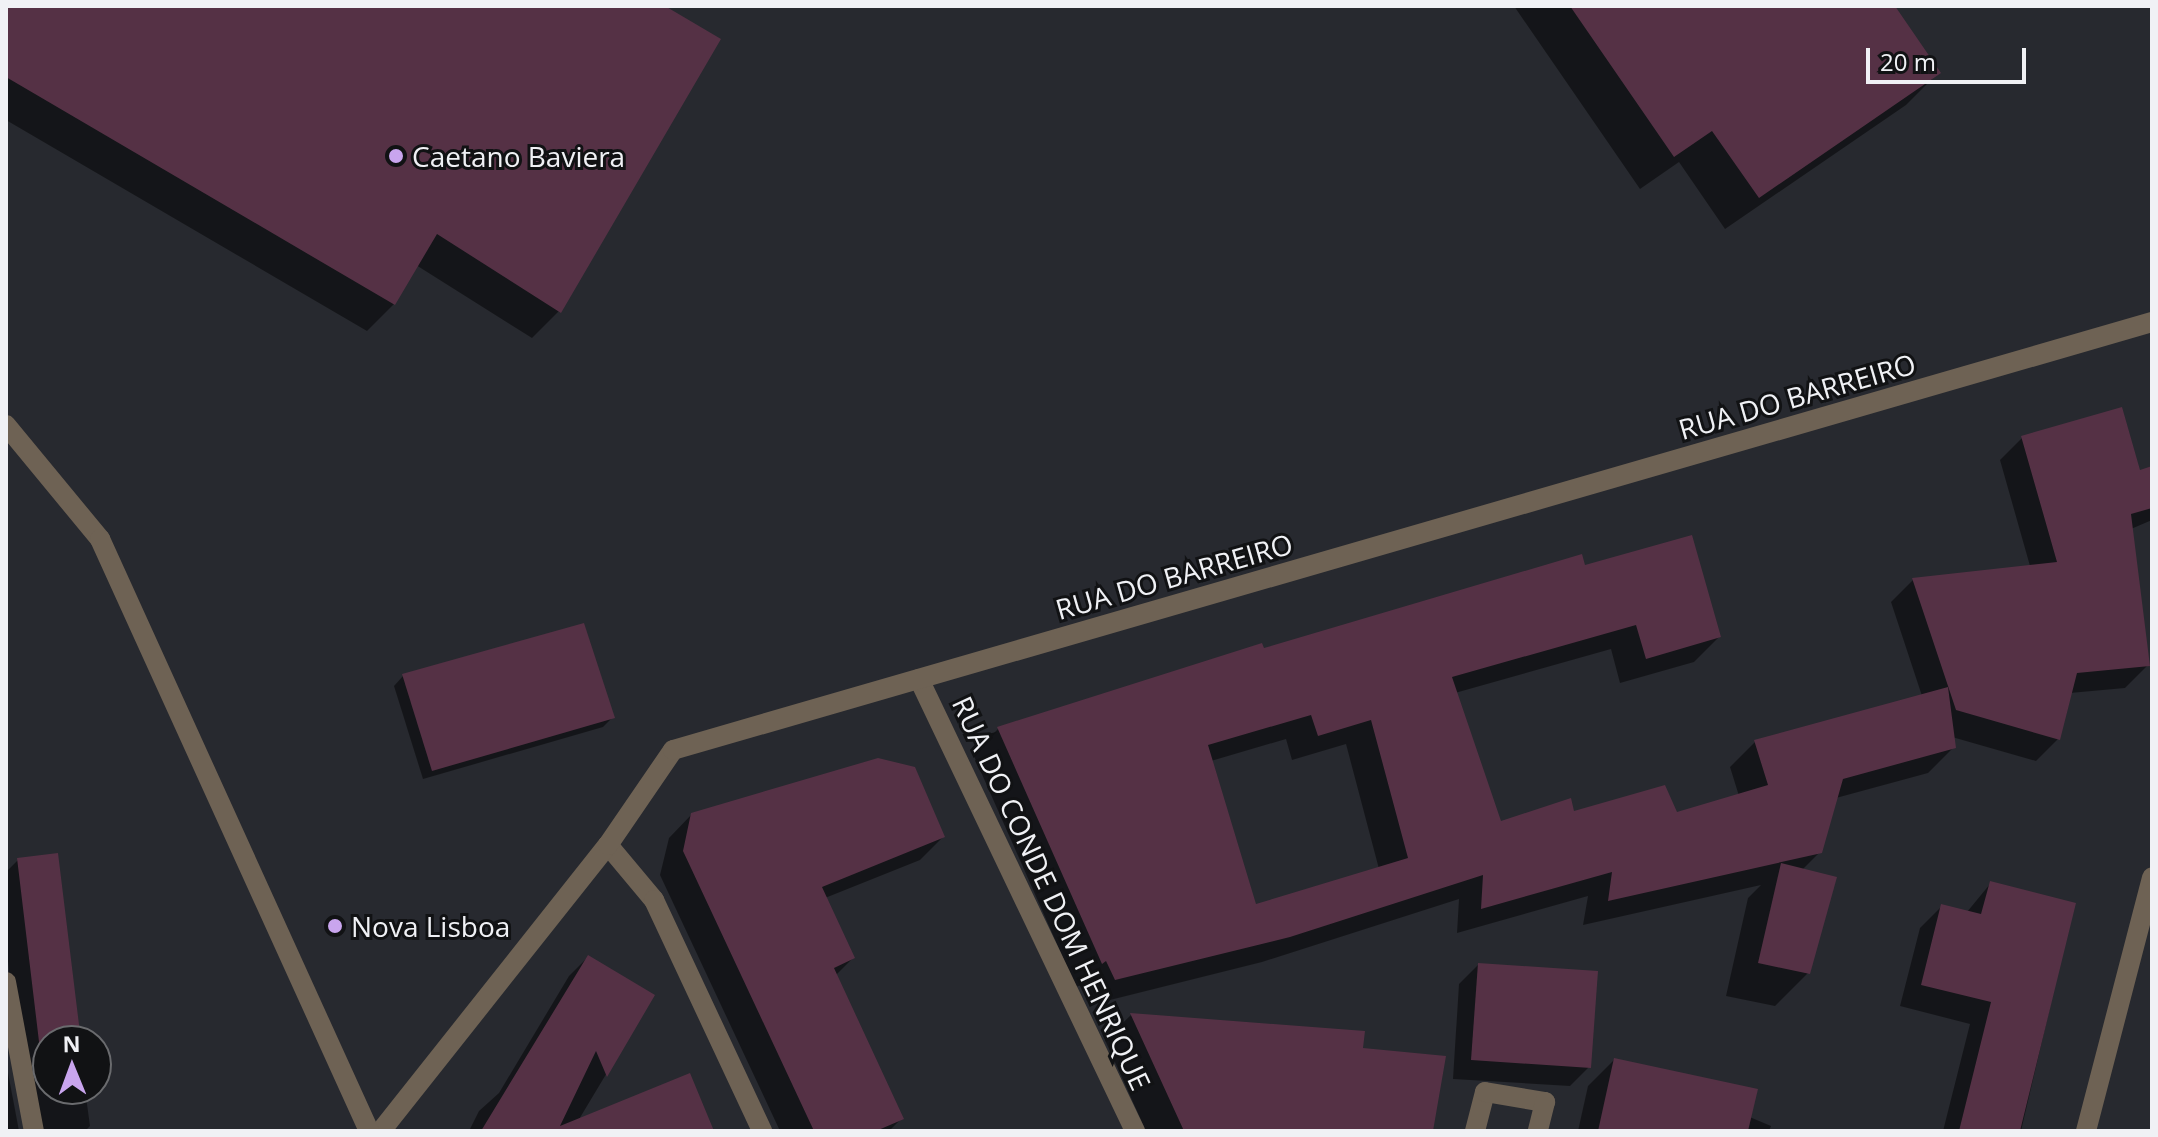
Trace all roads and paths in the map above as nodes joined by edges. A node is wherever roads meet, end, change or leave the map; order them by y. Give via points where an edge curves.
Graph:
1 (2152, 322) edge
2 (6, 425) edge
3 (919, 679) junction
4 (608, 845) junction
5 (2152, 877) edge
6 (6, 982) edge
7 (34, 1131) edge
8 (369, 1131) edge
9 (381, 1131) edge
10 (762, 1131) edge
11 (1135, 1131) edge
12 (1475, 1131) edge
13 (1538, 1131) edge
14 (2086, 1131) edge

1 - 3 street, RUA DO BARREIRO
2 - 8 street via 100,539
3 - 4 street, RUA DO BARREIRO via 673,750
3 - 11 street, RUA DO CONDE DOM HENRIQUE
4 - 9 street, RUA DO BARREIRO
4 - 10 street via 654,900
5 - 14 street
6 - 7 street
12 - 13 street via 1485,1092 1545,1102

